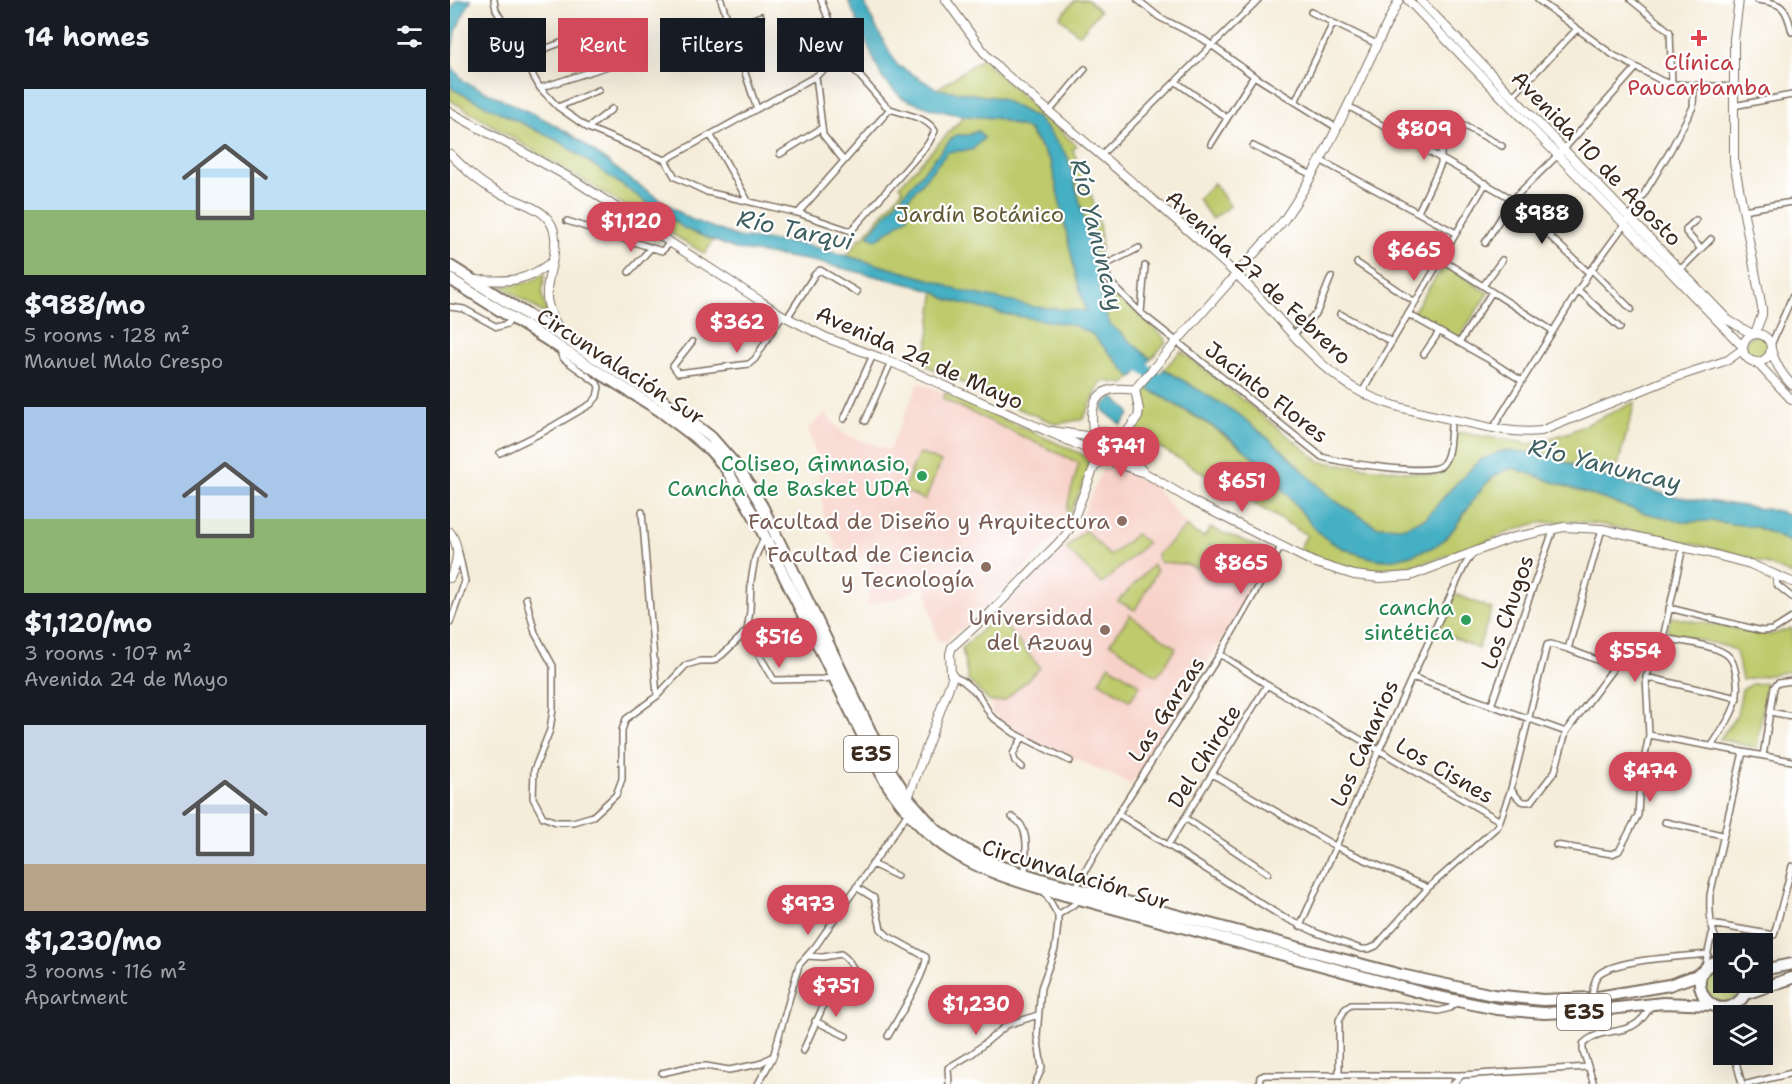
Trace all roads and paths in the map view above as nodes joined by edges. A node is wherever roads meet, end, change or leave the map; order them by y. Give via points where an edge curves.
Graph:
1 (494, 0) edge
2 (721, 0) edge
3 (821, 0) edge
4 (1138, 0) edge
5 (1258, 0) edge
6 (1399, 0) edge
7 (1408, 0) edge
8 (1420, 0) edge
9 (1538, 0) edge
10 (1631, 0) edge
11 (1739, 0) edge
12 (1758, 0) edge
13 (949, 1) edge
14 (1311, 12) dead end
15 (761, 16) dead end
16 (501, 18) edge
17 (727, 18) edge
18 (756, 18) edge
19 (828, 18) edge
20 (1334, 23) junction
21 (1577, 29) junction
22 (1792, 32) edge
23 (1377, 44) junction
24 (1212, 47) junction
25 (1636, 68) junction
26 (1085, 69) dead end
27 (531, 72) edge
28 (589, 72) edge
29 (745, 72) edge
30 (822, 72) edge
31 (857, 72) edge
32 (816, 76) junction
33 (1254, 76) junction
34 (1176, 82) junction
35 (1672, 84) junction
36 (1694, 85) junction
37 (1733, 87) junction
38 (540, 88) junction
39 (599, 90) dead end
40 (1792, 95) edge
41 (1513, 96) junction
42 (1295, 102) junction
43 (1348, 106) junction
44 (1733, 106) junction
45 (558, 107) junction
46 (612, 109) dead end
47 (757, 109) junction
48 (890, 109) junction
49 (450, 112) edge
50 (1049, 112) junction
51 (1227, 118) junction
52 (588, 128) junction
53 (822, 128) junction
54 (1336, 128) junction
55 (711, 136) junction
56 (1210, 144) dead end
57 (1253, 146) dead end
58 (1502, 146) dead end
59 (1561, 152) junction
60 (450, 154) edge
61 (780, 154) dead end
62 (1100, 156) junction
63 (1442, 158) junction
64 (665, 160) junction
65 (1320, 160) junction
66 (844, 161) junction
67 (1312, 175) junction
68 (1486, 183) junction
69 (1512, 200) junction
70 (747, 201) junction
71 (1792, 202) edge
72 (1743, 210) junction
73 (1418, 212) junction
74 (798, 213) junction
75 (1627, 220) junction
76 (1696, 220) dead end
77 (567, 221) dead end
78 (1456, 233) junction
79 (1711, 239) dead end
80 (1485, 243) dead end
81 (669, 244) junction
82 (651, 248) junction
83 (1139, 248) dead end
84 (1701, 249) junction
85 (1105, 257) dead end
86 (1441, 259) junction
87 (1502, 260) dead end
88 (552, 262) junction
89 (1357, 263) dead end
90 (1105, 265) junction
91 (450, 266) edge
92 (1145, 266) dead end
93 (1680, 270) junction
94 (1590, 271) junction
95 (629, 272) dead end
96 (1236, 274) junction
97 (1331, 277) dead end
98 (450, 279) edge
99 (474, 280) junction
100 (1483, 286) junction
101 (1578, 290) junction
102 (1492, 291) junction
103 (857, 292) dead end
104 (1792, 297) edge
105 (1415, 302) junction
106 (450, 307) edge
107 (1631, 309) dead end
108 (1141, 313) junction
109 (1340, 314) dead end
110 (1408, 314) junction
111 (785, 317) junction
112 (513, 318) junction
113 (1620, 328) dead end
114 (1553, 331) junction
115 (1439, 332) junction
116 (1754, 334) junction
117 (1293, 335) junction
118 (562, 336) junction
119 (692, 342) dead end
120 (1175, 342) junction
121 (1392, 342) junction
122 (1460, 343) junction
123 (1771, 347) junction
124 (1743, 348) junction
125 (562, 349) junction
126 (1424, 354) dead end
127 (873, 355) junction
128 (1752, 361) junction
129 (891, 362) junction
130 (1717, 364) junction
131 (1522, 381) junction
132 (1792, 385) edge
133 (1136, 389) junction
134 (1362, 392) junction
135 (1792, 400) edge
136 (844, 419) dead end
137 (1452, 419) junction
138 (865, 421) dead end
139 (1038, 428) junction
140 (1493, 428) junction
141 (1093, 436) junction
142 (1118, 445) junction
143 (1093, 452) junction
144 (500, 453) dead end
145 (1105, 458) junction
146 (1094, 467) junction
147 (1145, 473) junction
148 (642, 512) dead end
149 (1554, 528) junction
150 (1602, 529) junction
151 (450, 532) edge
152 (764, 536) junction
153 (1281, 547) junction
154 (1683, 547) junction
155 (458, 549) junction
156 (1473, 554) junction
157 (1455, 560) junction
158 (1775, 574) junction
159 (1460, 575) junction
160 (450, 578) edge
161 (1792, 582) edge
162 (1792, 597) edge
163 (526, 598) dead end
164 (1670, 609) junction
165 (1792, 618) edge
166 (450, 623) edge
167 (742, 634) junction
168 (1664, 638) junction
169 (1568, 649) junction
170 (1220, 654) junction
171 (953, 676) junction
172 (833, 677) junction
173 (1412, 677) junction
174 (1646, 677) junction
175 (1792, 681) edge
176 (1267, 685) junction
177 (657, 696) junction
178 (1737, 698) junction
179 (1491, 706) junction
180 (1770, 712) junction
181 (1792, 716) edge
182 (1527, 719) junction
183 (1566, 732) junction
184 (1649, 735) junction
185 (1022, 738) junction
186 (1712, 745) junction
187 (1379, 750) junction
188 (1743, 752) junction
189 (1763, 756) junction
190 (1070, 761) dead end
191 (1792, 761) edge
192 (1022, 767) dead end
193 (1212, 774) junction
194 (1511, 789) junction
195 (908, 798) junction
196 (908, 813) junction
197 (1118, 814) junction
198 (1012, 817) dead end
199 (1185, 818) junction
200 (1500, 821) junction
201 (1665, 822) dead end
202 (1722, 836) junction
203 (1168, 845) junction
204 (1556, 845) dead end
205 (1335, 846) junction
206 (872, 864) junction
207 (1792, 866) edge
208 (1268, 873) dead end
209 (1025, 874) junction
210 (897, 876) dead end
211 (856, 887) junction
212 (1076, 887) junction
213 (1428, 888) junction
214 (1043, 889) junction
215 (1080, 900) junction
216 (1784, 901) junction
217 (1792, 903) edge
218 (1058, 915) junction
219 (1711, 924) junction
220 (1300, 926) junction
221 (1713, 932) joint
222 (1708, 954) junction
223 (807, 956) junction
224 (1713, 963) edge
225 (1792, 964) edge
226 (1773, 968) edge
227 (1704, 970) junction
228 (1792, 978) edge
229 (1773, 984) edge
230 (1743, 993) edge
231 (1592, 998) junction
232 (1457, 1002) junction
233 (1652, 1004) junction
234 (1713, 1005) joint
235 (1730, 1005) edge
236 (1038, 1015) junction
237 (815, 1021) junction
238 (846, 1036) dead end
239 (888, 1036) dead end
240 (803, 1051) dead end
241 (773, 1057) junction
242 (1737, 1065) edge
243 (1588, 1067) junction
244 (1792, 1072) edge
245 (662, 1073) dead end
246 (1339, 1075) junction
247 (1462, 1075) junction
248 (758, 1084) edge
249 (949, 1084) edge
250 (1035, 1084) edge
251 (1259, 1084) edge
252 (1453, 1084) edge
253 (1594, 1084) edge
254 (1742, 1084) edge
255 (1747, 1084) edge

1 - 16 street
2 - 17 street
3 - 19 street
4 - 24 street via 1159,17
5 - 24 street
6 - 23 main road
7 - 59 main road, Avenida 10 de Agosto
8 - 41 main road, Avenida 10 de Agosto
9 - 21 street
10 - 35 street via 1670,32
11 - 37 main road
12 - 22 street via 1784,8
13 - 50 main road, Avenida 27 de Febrero via 986,55
14 - 20 street
15 - 18 street
20 - 23 street
20 - 42 street
21 - 25 street
21 - 41 street
23 - 43 main road
24 - 33 street
24 - 34 street
25 - 35 street
25 - 59 street
26 - 50 street
27 - 38 street
28 - 38 street
29 - 47 street
30 - 32 street
31 - 48 street
32 - 47 street
32 - 53 street
33 - 42 street
33 - 51 street
34 - 51 street
34 - 62 street
35 - 36 street
36 - 37 street
36 - 75 street via 1693,107
37 - 44 main road
38 - 45 street
39 - 45 street
40 - 44 street
41 - 59 main road, Avenida 10 de Agosto
42 - 54 street
43 - 54 main road
43 - 63 street
44 - 72 main road via 1734,162
45 - 52 street
46 - 52 street
47 - 55 street
48 - 66 street
48 - 74 street via 932,125 935,131 928,144 851,231
49 - 81 main road, Avenida 24 de Mayo via 574,180
50 - 62 main road, Avenida 27 de Febrero
51 - 56 street
52 - 64 street
53 - 61 street
53 - 66 street via 823,135
54 - 65 main road
55 - 64 street
55 - 70 street
57 - 67 street
58 - 63 street via 1457,122 1441,151
59 - 69 street
59 - 75 main road, Avenida 10 de Agosto
60 - 88 main road via 494,190 542,213 555,238
62 - 96 main road, Avenida 27 de Febrero
63 - 68 street
63 - 73 street
64 - 70 street via 675,177 707,192
65 - 67 main road
65 - 73 street
66 - 74 street
67 - 96 main road via 1284,220
68 - 69 street
68 - 78 street
69 - 80 street
69 - 94 street
70 - 74 street
71 - 72 street
72 - 116 main road via 1762,308
73 - 78 street
75 - 93 main road, Avenida 10 de Agosto
75 - 94 street
75 - 124 main road, Avenida 10 de Agosto
76 - 84 street via 1686,232
77 - 82 street
78 - 86 street
79 - 84 street
81 - 82 street via 662,251
81 - 111 main road, Avenida 24 de Mayo
82 - 95 street
83 - 90 street
84 - 93 street
85 - 90 street, Jacinto Flores
86 - 100 street
86 - 105 street
87 - 100 street
88 - 99 main road via 518,280
88 - 118 main road via 547,302
89 - 105 street
90 - 108 street, Jacinto Flores via 1108,280
91 - 99 highway, Circunvalación Sur / E35
92 - 108 street
93 - 116 main road, Avenida 10 de Agosto via 1728,320
94 - 101 street
94 - 107 street
96 - 117 main road, Avenida 27 de Febrero
96 - 120 main road
97 - 117 street via 1317,312
98 - 112 highway, Circunvalación Sur / E35
99 - 118 highway, Circunvalación Sur / E35
100 - 102 street
101 - 113 street
101 - 114 street
102 - 114 street
102 - 122 street
103 - 111 street via 820,270
104 - 123 street
105 - 110 street
106 - 112 street via 464,309 497,327
108 - 120 street, Jacinto Flores
109 - 121 street
110 - 115 street
110 - 121 street
111 - 119 street via 749,364 678,372 673,366
111 - 127 main road, Avenida 24 de Mayo
112 - 125 highway, Circunvalación Sur / E35
114 - 131 street
115 - 122 street
115 - 126 street
116 - 123 main road via 1764,335
116 - 124 main road via 1745,339
117 - 134 main road, Avenida 27 de Febrero via 1332,373
118 - 195 highway, Circunvalación Sur / E35 via 690,420 740,470 762,506 886,764
120 - 133 main road
120 - 137 street, Jacinto Flores via 1322,457 1336,461 1416,470 1438,468 1448,453
121 - 134 street
122 - 131 street
123 - 128 main road via 1765,360
123 - 132 main road
124 - 128 main road
124 - 130 main road, Avenida 27 de Febrero
125 - 144 street via 564,359 597,383 597,398
125 - 152 highway, Circunvalación Sur / E35 via 659,410 710,450 736,483
127 - 129 main road, Avenida 24 de Mayo
127 - 136 street
128 - 130 main road, Avenida 27 de Febrero
128 - 135 main road
129 - 138 street
129 - 139 main road, Avenida 24 de Mayo
130 - 140 main road, Avenida 27 de Febrero via 1540,431
131 - 140 street
133 - 141 main road via 1117,388 1097,399 1091,414
133 - 142 main road via 1138,417
134 - 137 main road, Avenida 27 de Febrero via 1390,404
137 - 140 main road, Avenida 27 de Febrero
139 - 141 main road, Avenida 24 de Mayo
139 - 143 main road, Avenida 24 de Mayo
141 - 142 main road via 1108,432
141 - 143 main road
142 - 145 main road via 1115,453
142 - 147 main road
143 - 145 main road
143 - 146 main road
145 - 146 main road
145 - 147 main road
146 - 171 main road via 1065,536 952,647
147 - 153 main road
148 - 177 street
149 - 150 main road
149 - 156 main road via 1511,538
149 - 179 street, Los Chugos
150 - 154 main road
150 - 169 street
151 - 155 main road
152 - 167 street via 751,580 747,631
152 - 172 highway, Circunvalación Sur / E35
153 - 157 main road via 1328,568 1380,578 1410,576
153 - 170 street, Las Garzas
154 - 158 main road
154 - 164 street
155 - 160 main road
155 - 166 street via 465,582
156 - 157 main road
156 - 159 street, Los Canarios
157 - 159 street via 1461,565
158 - 161 main road
158 - 162 street via 1777,585
159 - 173 street, Los Canarios
163 - 177 street via 535,633 553,666 550,730 534,770 533,798 543,816 556,822 573,822 593,816 616,795 622,779 622,730 626,719
164 - 165 street via 1762,631 1773,630
164 - 168 street
167 - 172 street via 757,651 771,679
167 - 177 street via 713,662 686,666
168 - 174 street
168 - 178 street via 1729,656 1739,687
169 - 182 street via 1547,645
169 - 183 street via 1610,665 1612,670
170 - 176 street, Los Cisnes
170 - 197 street, Las Garzas
171 - 185 street via 978,694 991,716
171 - 195 main road
172 - 196 highway, Circunvalación Sur / E35 via 875,762
173 - 179 street
173 - 187 street, Los Canarios
174 - 178 street
174 - 184 street
175 - 180 street via 1776,685
176 - 187 street, Los Cisnes
176 - 193 street, Del Chirote
178 - 186 street
179 - 182 street
180 - 181 street
180 - 189 street
182 - 183 street
182 - 194 street
183 - 194 street via 1554,775 1532,801 1522,802
184 - 186 street
184 - 204 street via 1638,815 1619,851 1609,855
185 - 190 street
185 - 192 street via 1013,754
186 - 188 street
187 - 200 street, Los Cisnes
187 - 205 street, Los Canarios
188 - 189 street
188 - 202 street
189 - 191 street
193 - 199 street, Del Chirote
193 - 205 street
194 - 200 street
195 - 209 highway, Circunvalación Sur / E35 via 923,818 951,841 985,860
196 - 206 street
196 - 214 highway, Circunvalación Sur / E35 via 939,843 964,860
197 - 203 street
197 - 212 street, Las Garzas
198 - 209 street via 1023,827 1026,839
199 - 203 street, Del Chirote
199 - 208 street
200 - 213 street
201 - 202 street
202 - 219 street via 1710,895
203 - 220 street
205 - 213 street
205 - 220 street, Los Canarios
206 - 210 street
206 - 211 street
207 - 216 street
209 - 212 highway, Circunvalación Sur / E35
211 - 223 street
211 - 239 street via 874,898 881,929 926,957 921,975
212 - 231 highway, Circunvalación Sur / E35 via 1469,991 1522,999
213 - 220 street via 1376,946 1356,947
214 - 215 highway, Circunvalación Sur / E35
214 - 218 street
215 - 218 street
215 - 232 highway, Circunvalación Sur / E35
216 - 217 street
216 - 219 street via 1774,935
218 - 236 street via 1055,948 1041,988
219 - 221 street
221 - 222 street
222 - 227 street
222 - 231 street via 1617,967 1598,976
223 - 237 street via 841,954 848,958 859,988 855,997 845,1002 825,1002
223 - 241 street via 799,965
224 - 227 highway, E35
225 - 226 highway
227 - 231 highway, Circunvalación Sur / E35 via 1669,985
227 - 234 highway via 1701,993
228 - 229 highway, E35
230 - 235 highway, E35
232 - 233 highway, Circunvalación Sur / E35 via 1544,1013
232 - 246 street via 1439,1011 1397,1005 1351,1005 1339,1020
233 - 234 highway, Circunvalación Sur / E35
233 - 243 street via 1636,1024 1588,1039 1583,1044
236 - 249 street via 1007,1025 973,1053 953,1063 948,1068
236 - 250 street via 1042,1068
237 - 238 street
237 - 240 street
241 - 245 street via 729,1070 697,1066
241 - 248 street
242 - 254 street
243 - 247 street
243 - 253 street
244 - 255 street
246 - 247 street
246 - 251 street via 1265,1075 1260,1077
247 - 252 street

